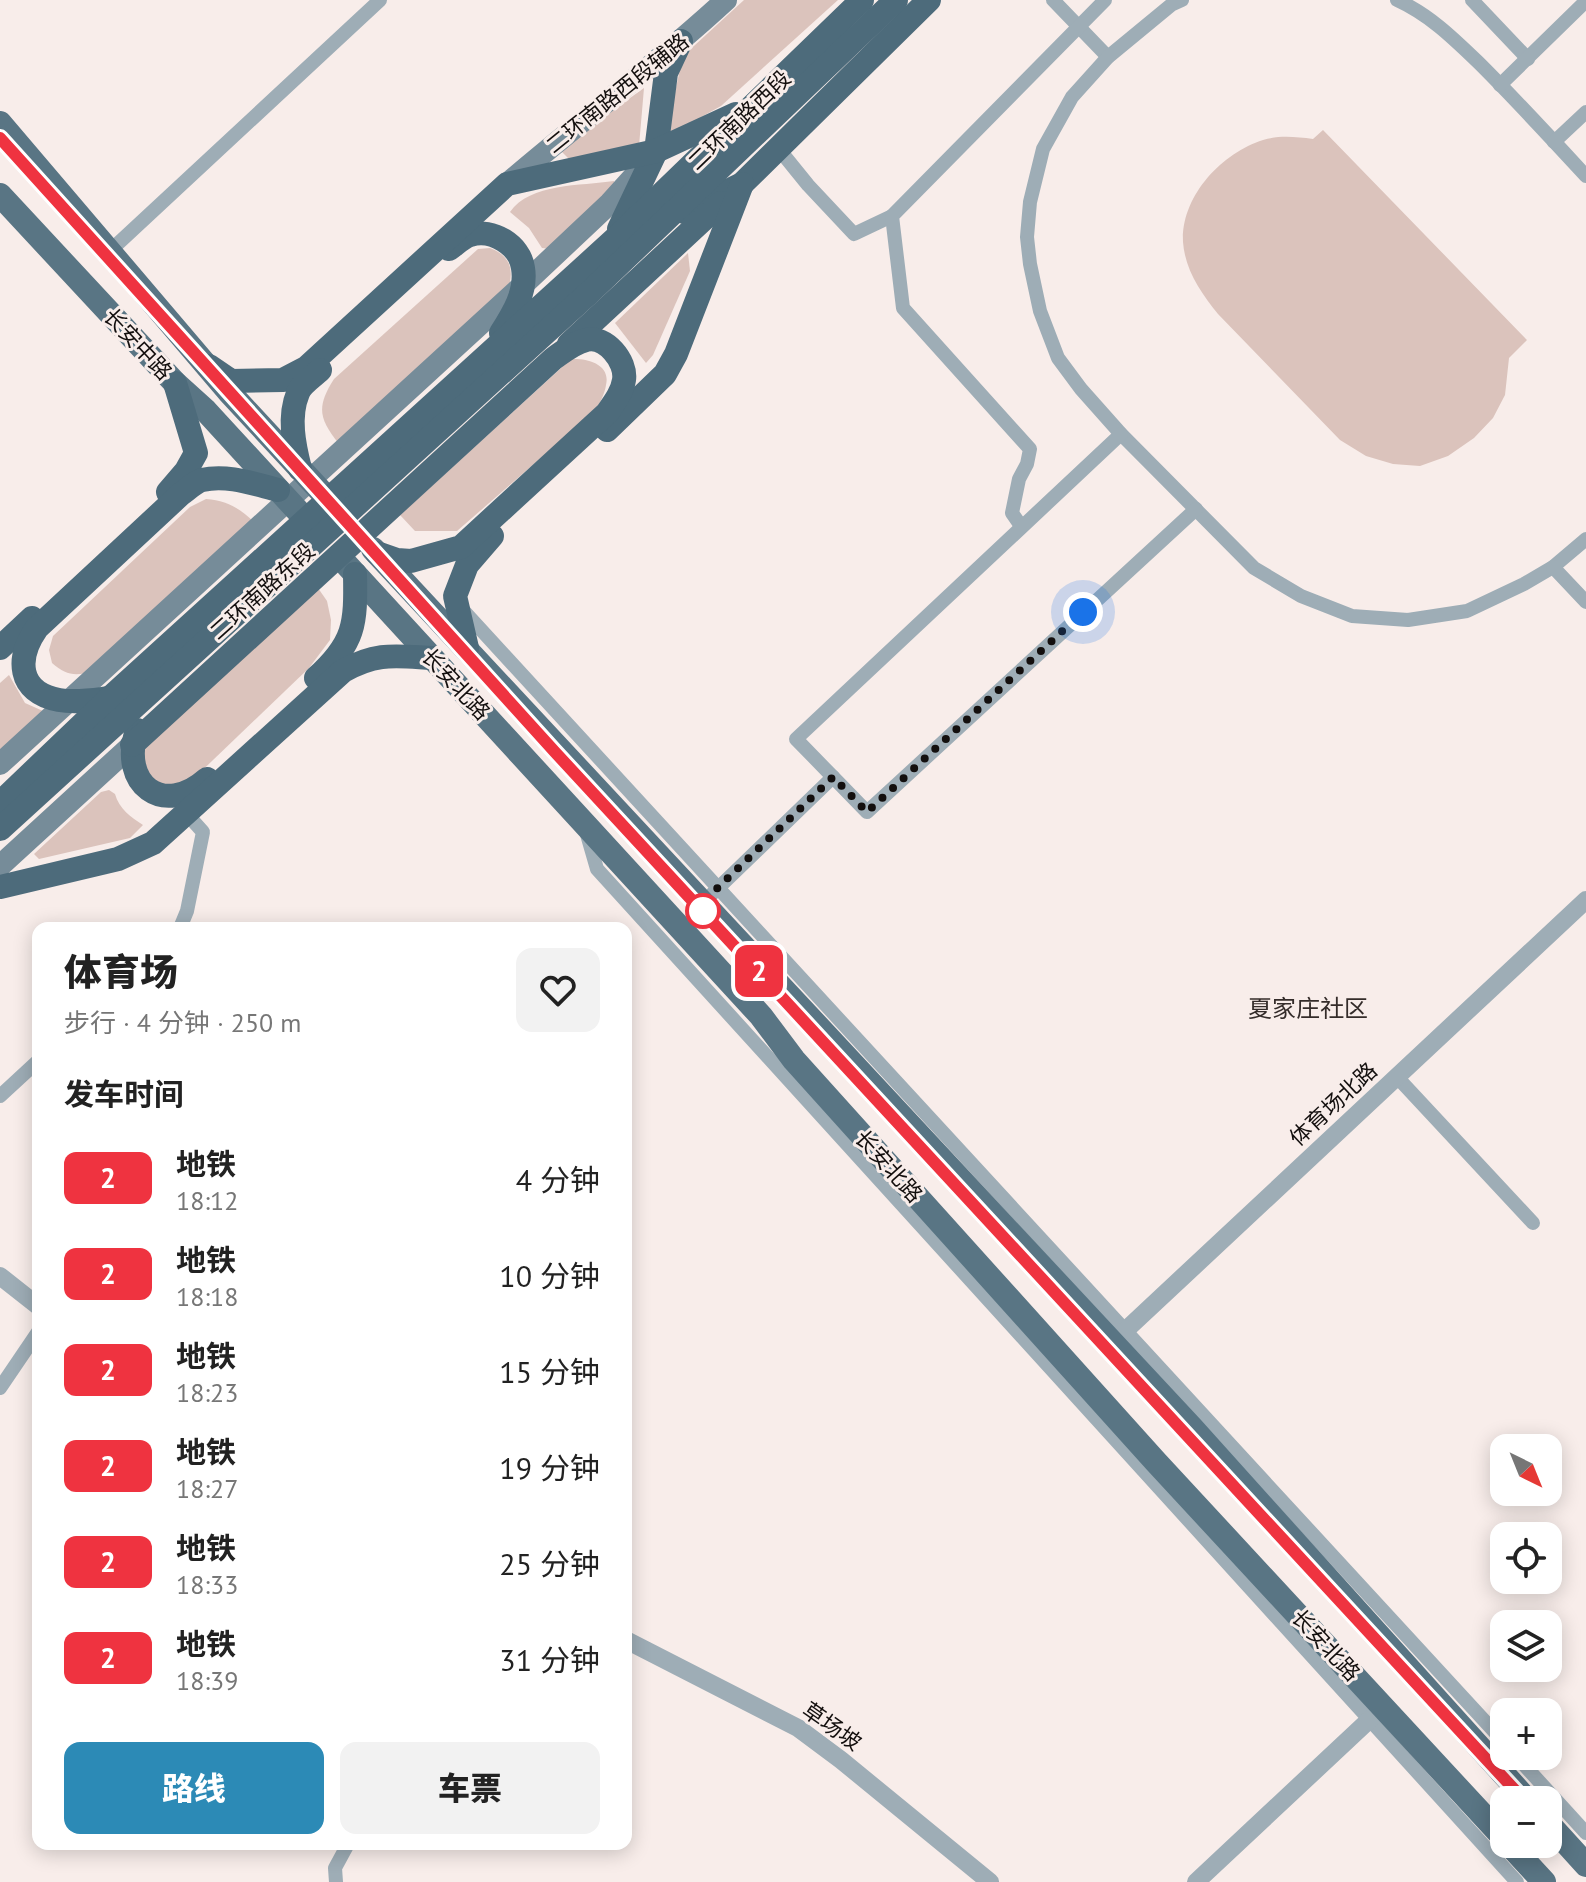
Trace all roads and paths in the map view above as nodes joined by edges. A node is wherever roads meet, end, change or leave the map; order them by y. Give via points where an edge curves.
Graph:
1 (380, 0) edge
2 (726, 0) edge
3 (862, 0) edge
4 (898, 0) edge
5 (929, 0) edge
6 (1053, 0) edge
7 (1105, 0) edge
8 (1182, 0) edge
9 (1397, 0) edge
10 (1472, 0) edge
11 (1586, 1) edge
12 (1077, 27) junction
13 (681, 41) junction
14 (1108, 57) junction
15 (1528, 59) junction
16 (1500, 85) junction
17 (756, 105) junction
18 (1586, 112) edge
19 (0, 123) edge
20 (1554, 142) junction
21 (778, 148) junction
22 (656, 151) junction
23 (1586, 176) edge
24 (507, 184) junction
25 (742, 184) junction
26 (0, 195) edge
27 (892, 216) junction
28 (664, 222) junction
29 (615, 239) junction
30 (110, 251) junction
31 (523, 285) junction
32 (553, 359) junction
33 (482, 360) junction
34 (209, 366) junction
35 (175, 383) junction
36 (1121, 434) junction
37 (300, 469) junction
38 (278, 490) junction
39 (1196, 509) junction
40 (1021, 526) junction
41 (1586, 539) edge
42 (377, 553) junction
43 (1553, 567) junction
44 (355, 574) junction
45 (1586, 602) edge
46 (456, 603) junction
47 (0, 648) edge
48 (467, 648) junction
49 (432, 658) junction
50 (155, 688) junction
51 (105, 699) junction
52 (70, 701) junction
53 (132, 745) junction
54 (0, 764) edge
55 (833, 777) junction
56 (0, 785) edge
57 (0, 803) edge
58 (186, 813) junction
59 (0, 829) edge
60 (0, 866) edge
61 (0, 887) edge
62 (710, 895) junction
63 (1586, 900) edge
64 (182, 922) edge
65 (32, 1067) edge
66 (1397, 1077) junction
67 (0, 1096) edge
68 (1533, 1223) dead end
69 (0, 1276) edge
70 (32, 1301) edge
71 (1119, 1336) junction
72 (32, 1341) edge
73 (0, 1388) edge
74 (632, 1643) edge
75 (1376, 1714) junction
76 (1490, 1727) edge
77 (1529, 1770) edge
78 (1515, 1786) edge
79 (1490, 1824) edge
80 (1586, 1833) edge
81 (1562, 1838) edge
82 (345, 1850) edge
83 (1522, 1858) edge
84 (1586, 1865) edge
85 (336, 1882) edge
86 (990, 1882) edge
87 (1196, 1882) edge
88 (1517, 1882) edge
89 (1544, 1882) edge

1 - 30 street
2 - 13 main road, 二环南路西段辅路
3 - 17 highway, 二环南路西段
4 - 28 highway, 二环南路西段
5 - 21 highway
6 - 12 street
7 - 12 street
8 - 14 street
9 - 16 street via 1422,12
10 - 15 street
11 - 15 street
12 - 14 street
12 - 27 street
13 - 22 highway via 666,73
13 - 24 main road, 二环南路西段辅路
14 - 36 street via 1072,97 1043,149 1027,237 1040,311 1058,358
15 - 16 street
16 - 20 street
17 - 22 highway
17 - 29 highway, 二环南路西段
18 - 20 street
19 - 30 main road, 长安中路
20 - 23 street
21 - 25 highway
21 - 27 street via 854,234
22 - 24 highway
22 - 29 highway
22 - 31 main road
24 - 34 highway via 306,368 283,380 231,381
25 - 28 highway
25 - 32 highway
25 - 46 highway via 665,374 481,547 467,565
26 - 35 main road, 长安中路
27 - 40 street via 903,308 1030,449 1012,513
28 - 50 highway, 二环南路东段
29 - 33 highway, 二环南路东段
30 - 34 main road, 长安中路
31 - 33 highway via 517,308
31 - 37 highway via 524,266 514,248 493,233 470,235 449,249 298,391 293,434
31 - 52 main road
32 - 42 highway via 590,338 605,343 619,358 625,376 607,413 461,547 411,561
32 - 53 highway
33 - 51 highway, 二环南路东段
34 - 37 main road, 长安中路
35 - 38 main road, 长安中路
35 - 47 highway via 196,453 186,471
36 - 39 street
36 - 40 street
37 - 42 main road, 长安北路
38 - 44 main road, 长安北路
38 - 52 highway via 230,480 200,481 37,628 22,654 25,678 43,695
39 - 43 street via 1254,568 1301,596 1352,616 1408,620 1467,611
39 - 55 street via 867,812
40 - 55 street via 796,739
41 - 43 street
42 - 48 main road, 长安北路
43 - 45 street
44 - 49 main road, 长安北路
44 - 53 highway via 356,613 350,637 334,661 196,788 182,795 153,793 135,774
46 - 48 highway
46 - 62 street
48 - 62 main road, 长安北路
49 - 58 highway via 384,656 343,671
49 - 75 main road, 长安北路 via 761,1016 794,1060
50 - 53 highway
50 - 59 highway, 二环南路东段
51 - 52 highway
51 - 56 highway
51 - 57 highway, 二环南路东段
52 - 54 main road
53 - 60 main road
55 - 62 street
58 - 61 highway via 153,843 129,856
58 - 64 street via 203,832
62 - 71 main road, 长安北路
63 - 66 street, 体育场北路
65 - 67 street
66 - 68 street
66 - 71 street, 体育场北路
69 - 70 street
71 - 76 street
71 - 78 main road, 长安北路
72 - 73 street
74 - 86 street, 草场坡 via 798,1728
75 - 79 main road, 长安北路
75 - 87 street
75 - 88 street
77 - 80 street
81 - 84 main road
82 - 85 street via 335,1868
83 - 89 main road

